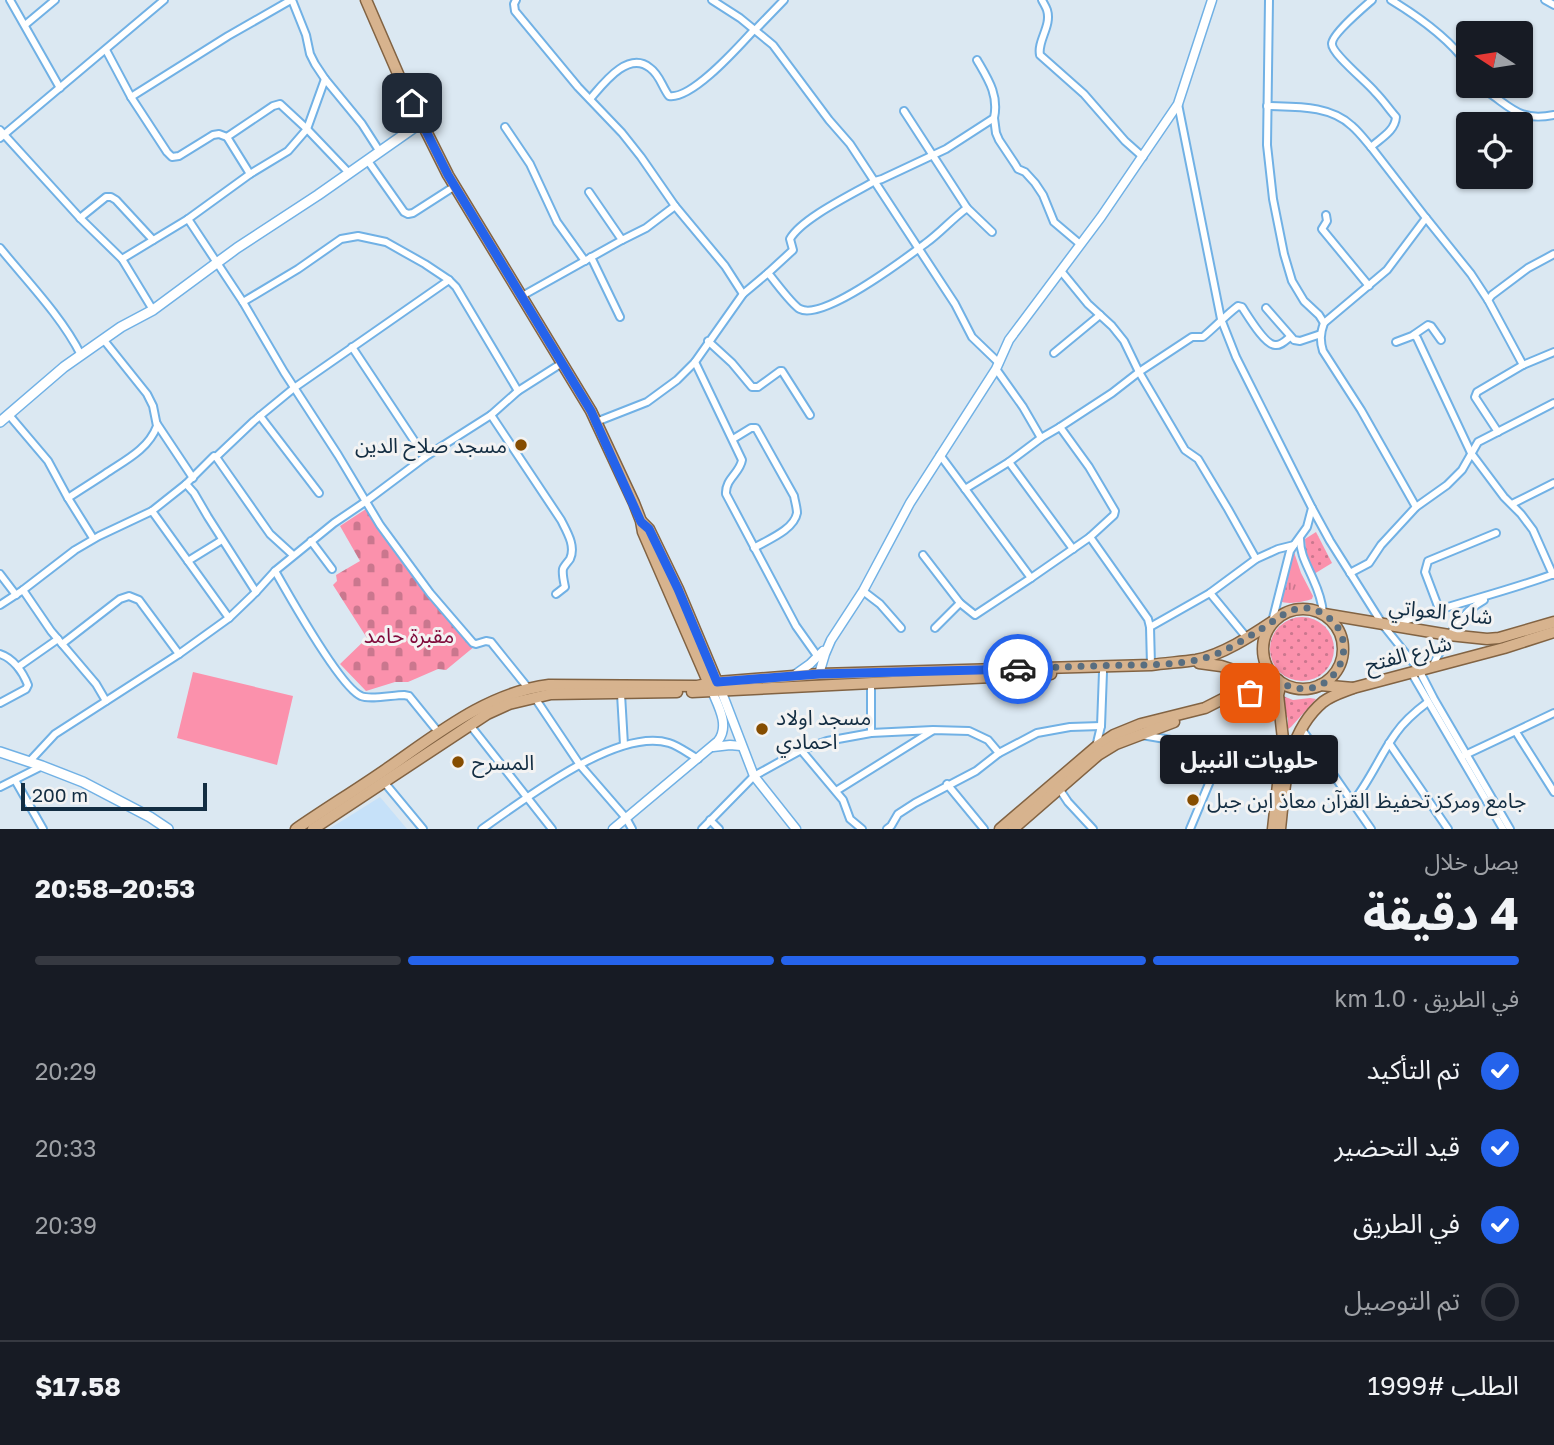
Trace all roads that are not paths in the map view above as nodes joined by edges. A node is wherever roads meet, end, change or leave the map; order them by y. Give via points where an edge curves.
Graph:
1 (10, 0) edge
2 (55, 0) edge
3 (164, 0) edge
4 (291, 0) edge
5 (366, 0) edge
6 (516, 0) edge
7 (712, 0) edge
8 (784, 0) edge
9 (1042, 0) edge
10 (1212, 0) edge
11 (1269, 0) edge
12 (1372, 0) edge
13 (1391, 0) edge
14 (1545, 0) edge
15 (1554, 5) edge
16 (25, 25) junction
17 (755, 30) junction
18 (106, 50) junction
19 (1456, 50) edge
20 (977, 60) dead end
21 (325, 79) junction
22 (60, 88) junction
23 (131, 97) junction
24 (1498, 98) edge
25 (590, 99) junction
26 (1178, 104) junction
27 (1267, 106) junction
28 (904, 111) dead end
29 (1554, 115) edge
30 (994, 118) junction
31 (422, 122) junction
32 (505, 127) dead end
33 (307, 129) junction
34 (1, 135) edge
35 (227, 137) junction
36 (1371, 147) junction
37 (380, 152) junction
38 (932, 155) junction
39 (1143, 157) junction
40 (368, 161) junction
41 (349, 173) junction
42 (250, 174) junction
43 (875, 181) junction
44 (455, 186) junction
45 (589, 191) dead end
46 (675, 206) junction
47 (967, 208) junction
48 (1326, 215) dead end
49 (80, 218) junction
50 (1426, 218) junction
51 (188, 219) junction
52 (992, 232) dead end
53 (153, 240) junction
54 (622, 240) junction
55 (1080, 244) junction
56 (919, 247) junction
57 (0, 248) edge
58 (1554, 254) edge
59 (122, 259) junction
60 (588, 259) junction
61 (217, 262) junction
62 (1061, 271) junction
63 (768, 273) junction
64 (449, 281) junction
65 (1369, 286) junction
66 (743, 294) junction
67 (522, 296) junction
68 (1488, 300) junction
69 (243, 302) junction
70 (1266, 308) dead end
71 (153, 310) junction
72 (1100, 316) junction
73 (620, 317) dead end
74 (1221, 319) junction
75 (1324, 323) junction
76 (1321, 334) junction
77 (1414, 335) junction
78 (1290, 337) junction
79 (103, 340) junction
80 (1441, 340) dead end
81 (708, 341) junction
82 (1396, 342) dead end
83 (352, 347) junction
84 (1554, 352) edge
85 (1054, 353) dead end
86 (81, 355) junction
87 (695, 362) junction
88 (562, 363) junction
89 (1523, 365) junction
90 (998, 366) junction
91 (1139, 372) junction
92 (294, 388) junction
93 (518, 391) junction
94 (1554, 403) edge
95 (9, 415) junction
96 (491, 415) junction
97 (810, 415) dead end
98 (260, 416) junction
99 (0, 422) edge
100 (596, 422) junction
101 (156, 424) junction
102 (1060, 427) junction
103 (1499, 432) junction
104 (1041, 438) junction
105 (733, 439) junction
106 (1471, 453) junction
107 (940, 455) junction
108 (216, 457) junction
109 (425, 457) junction
110 (1009, 462) junction
111 (193, 478) junction
112 (1554, 483) edge
113 (186, 484) junction
114 (965, 489) junction
115 (319, 493) dead end
116 (68, 498) junction
117 (365, 502) junction
118 (1512, 504) junction
119 (1416, 507) junction
120 (1312, 508) junction
121 (152, 512) junction
122 (1496, 533) dead end
123 (1090, 537) junction
124 (93, 538) junction
125 (1300, 538) junction
126 (222, 540) junction
127 (311, 541) junction
128 (1294, 544) junction
129 (754, 548) junction
130 (1073, 549) junction
131 (293, 555) junction
132 (923, 555) dead end
133 (1255, 559) junction
134 (188, 562) junction
135 (332, 569) dead end
136 (275, 572) junction
137 (1350, 573) junction
138 (0, 574) edge
139 (1553, 574) edge
140 (1031, 578) junction
141 (23, 590) junction
142 (863, 591) junction
143 (256, 592) junction
144 (1210, 593) junction
145 (556, 594) dead end
146 (16, 595) junction
147 (1491, 595) junction
148 (960, 603) junction
149 (0, 605) edge
150 (1439, 609) junction
151 (1323, 613) junction
152 (229, 618) junction
153 (1272, 622) junction
154 (1554, 622) edge
155 (1387, 625) junction
156 (1150, 627) junction
157 (901, 628) dead end
158 (935, 628) dead end
159 (1554, 632) edge
160 (1449, 635) junction
161 (1247, 638) junction
162 (60, 641) junction
163 (828, 646) junction
164 (0, 654) edge
165 (179, 654) junction
166 (818, 657) junction
167 (1152, 665) junction
168 (18, 667) junction
169 (1432, 667) junction
170 (1415, 671) junction
171 (1102, 672) junction
172 (793, 676) junction
173 (1261, 679) junction
174 (819, 680) junction
175 (1278, 680) junction
176 (871, 682) junction
177 (1326, 683) junction
178 (714, 687) junction
179 (528, 688) junction
180 (1353, 688) junction
181 (621, 694) junction
182 (535, 698) junction
183 (106, 701) junction
184 (1428, 702) junction
185 (0, 703) edge
186 (1323, 703) junction
187 (1554, 713) edge
188 (470, 725) junction
189 (1101, 726) junction
190 (1301, 728) junction
191 (933, 730) junction
192 (1516, 732) junction
193 (439, 733) junction
194 (871, 733) junction
195 (1140, 735) junction
196 (1389, 743) junction
197 (624, 745) junction
198 (741, 746) junction
199 (712, 747) junction
200 (1096, 747) junction
201 (801, 750) junction
202 (1223, 750) junction
203 (0, 752) edge
204 (999, 753) junction
205 (1463, 756) junction
206 (698, 759) junction
207 (1281, 759) junction
208 (29, 762) junction
209 (580, 765) junction
210 (42, 766) junction
211 (754, 776) junction
212 (382, 778) junction
213 (15, 780) junction
214 (947, 785) junction
215 (0, 787) edge
216 (1060, 790) junction
217 (836, 791) junction
218 (1554, 792) edge
219 (528, 797) junction
220 (1352, 803) junction
221 (626, 818) junction
222 (710, 820) junction
223 (43, 829) edge
224 (168, 829) edge
225 (296, 829) edge
226 (313, 829) edge
227 (423, 829) edge
228 (482, 829) edge
229 (552, 829) edge
230 (613, 829) edge
231 (632, 829) edge
232 (702, 829) edge
233 (719, 829) edge
234 (796, 829) edge
235 (862, 829) edge
236 (887, 829) edge
237 (984, 829) edge
238 (1000, 829) edge
239 (1013, 829) edge
240 (1093, 829) edge
241 (1190, 829) edge
242 (1273, 829) edge
243 (1280, 829) edge
244 (1371, 829) edge
245 (1448, 829) edge
246 (1503, 829) edge
247 (1510, 829) edge

1 - 16 street
2 - 16 street
3 - 18 street
4 - 21 street via 310,54
4 - 23 street
5 - 31 main road
6 - 25 street via 515,11
7 - 17 street
8 - 17 street
9 - 39 street via 1048,14 1040,55
10 - 26 street
11 - 27 street
12 - 36 street via 1332,40 1337,54 1395,117 1392,129
13 - 19 street
14 - 15 street
16 - 22 street
17 - 25 street via 712,74 678,96 669,96 649,66 637,62 613,75
17 - 43 street via 773,45
18 - 22 street
18 - 23 street
20 - 30 street via 995,94
21 - 33 street
21 - 37 street
22 - 34 street
23 - 35 street via 172,157 214,135
24 - 29 street via 1517,114
25 - 46 street via 622,133
26 - 39 street
26 - 74 street
27 - 36 street via 1311,108 1339,116
27 - 75 street via 1273,199 1284,254 1296,290
28 - 38 street
30 - 38 street
30 - 55 street via 996,133 1018,169 1043,195 1054,222
31 - 37 main road
31 - 44 main road
32 - 60 street via 538,179 557,222
33 - 35 street via 276,105
33 - 41 street
33 - 42 street via 288,151
34 - 49 street
35 - 42 street
36 - 50 street
37 - 40 main road
38 - 43 street
38 - 47 street
39 - 55 street
40 - 41 main road
40 - 44 street via 408,214
41 - 61 main road
42 - 51 street
43 - 56 street
43 - 63 street via 794,233 790,239 793,250
44 - 67 main road
45 - 54 street
46 - 54 street
46 - 66 street
47 - 52 street
47 - 56 street
48 - 65 street via 1322,229
49 - 53 street via 111,197
49 - 59 street
50 - 65 street via 1387,270
50 - 68 street
51 - 53 street
51 - 61 street
53 - 59 street
54 - 60 street
55 - 62 street
56 - 63 street via 845,298 806,311 795,306
56 - 90 street via 972,337
57 - 86 street
58 - 68 street
59 - 71 street
60 - 67 street
60 - 73 street
61 - 69 street
61 - 71 main road
62 - 72 street
62 - 90 street via 1009,340
63 - 66 street
64 - 69 street via 386,242 358,236 341,239
64 - 83 street
64 - 93 street
65 - 75 street
66 - 81 street
67 - 88 main road
68 - 89 street
69 - 92 street
70 - 78 street
71 - 79 main road
72 - 85 street
72 - 91 street via 1124,341
74 - 78 street via 1240,306 1268,343 1279,345
74 - 91 street via 1203,337 1192,337
74 - 120 street
75 - 76 street
76 - 78 street via 1300,341
76 - 119 street via 1323,351
77 - 80 street via 1428,325
77 - 82 street
77 - 106 street
79 - 86 main road
79 - 101 street via 147,394
81 - 87 street
81 - 97 street via 752,387 782,371
83 - 92 street
83 - 109 street
84 - 89 street
86 - 95 main road
87 - 100 street via 647,402
87 - 105 street
88 - 93 street
88 - 100 main road
89 - 103 street via 1475,397
90 - 104 street
90 - 107 street
91 - 102 street
91 - 133 street via 1185,450 1198,459
92 - 98 street
92 - 117 street
93 - 96 street
94 - 103 street
95 - 99 main road
95 - 116 street via 48,461
96 - 109 street
96 - 145 street via 570,538 571,556 563,568 565,587
98 - 108 street
98 - 115 street
100 - 178 main road via 641,522 649,529 672,577
101 - 111 street
101 - 116 street via 152,436 125,463
102 - 104 street
102 - 123 street via 1115,511
103 - 106 street via 1478,442
104 - 110 street
105 - 129 street via 742,463 726,485 726,494
105 - 129 street via 756,428 794,496 797,514 791,524
106 - 118 street
106 - 119 street via 1447,485
107 - 114 street
107 - 142 street
108 - 111 street
108 - 131 street via 270,534
109 - 117 street
110 - 114 street
110 - 130 street
111 - 113 street
112 - 118 street
113 - 121 street
113 - 126 street
114 - 140 street
116 - 124 street
117 - 127 street
117 - 179 street via 438,604 474,644 491,642
118 - 139 street via 1533,530
119 - 137 street via 1369,563
120 - 125 street
120 - 137 street
121 - 124 street
121 - 134 street
122 - 150 street via 1429,561 1425,572
123 - 130 street
123 - 156 street
124 - 141 street
125 - 128 street
125 - 151 street
126 - 134 street
126 - 143 street
127 - 131 street
127 - 135 street
128 - 133 street
128 - 153 street
129 - 166 street
130 - 140 street
131 - 136 street
132 - 148 street
133 - 144 street
134 - 152 street
136 - 143 street
136 - 193 street via 355,692 367,697 409,696
137 - 155 street
138 - 146 street
139 - 147 street
140 - 148 street via 976,615
141 - 146 street
141 - 162 street
142 - 157 street
142 - 163 street
143 - 152 street
144 - 156 street
144 - 161 street
146 - 149 street
147 - 150 street
147 - 160 street via 1466,613
148 - 158 street
150 - 155 street
151 - 153 main road via 1302,608
151 - 155 main road, شارع العواتي
151 - 177 main road via 1333,621 1343,642 1340,665
152 - 165 street
153 - 161 main road
153 - 175 main road via 1263,654
154 - 160 main road, شارع العواتي via 1499,638
155 - 160 main road, شارع العواتي
155 - 170 street
156 - 167 street
159 - 169 main road, شارع الفتح
160 - 169 street
161 - 167 main road via 1209,657
162 - 165 street via 129,596 139,600
162 - 168 street
162 - 183 street
163 - 166 street
163 - 174 street
164 - 168 street
165 - 183 street
166 - 172 street
167 - 174 main road
168 - 185 street via 27,687
169 - 170 main road, شارع الفتح
170 - 180 main road, شارع الفتح
170 - 184 street
170 - 205 street
171 - 173 main road via 1203,663
171 - 176 main road
171 - 189 street
172 - 174 main road
172 - 178 main road
173 - 175 main road
173 - 200 main road via 1205,708 1142,724
174 - 176 main road
174 - 178 main road
175 - 177 main road via 1297,689
175 - 195 main road
175 - 207 main road
176 - 194 street
177 - 180 main road
177 - 186 main road
178 - 179 main road
178 - 181 main road
178 - 198 street
178 - 199 street via 724,725 722,737
179 - 193 main road via 488,702
180 - 186 main road
181 - 182 main road
181 - 197 street
182 - 188 main road via 503,706
182 - 209 street
183 - 208 street via 55,734
184 - 196 street
184 - 205 street
186 - 190 main road
187 - 192 street
188 - 212 main road
188 - 219 street
189 - 200 street
189 - 204 street via 1037,733
190 - 220 street
190 - 243 main road via 1288,766
191 - 194 street
191 - 204 street via 973,732
191 - 217 street
192 - 205 street
192 - 218 street
193 - 212 main road
194 - 201 street
195 - 202 street
195 - 216 main road via 1098,755
196 - 220 street
196 - 245 street
197 - 206 street via 671,743
197 - 209 street
198 - 199 street
198 - 211 street
199 - 206 street
200 - 238 main road
201 - 211 street
201 - 217 street
202 - 207 street
202 - 241 street
203 - 208 main road
204 - 214 street
205 - 246 street
205 - 247 street
206 - 221 street
207 - 242 main road
208 - 210 main road
209 - 219 street
209 - 221 street
210 - 213 street
210 - 224 main road via 83,782
211 - 222 street
211 - 234 street
212 - 225 main road
212 - 226 main road
212 - 227 street
213 - 215 street
213 - 223 street
214 - 236 street via 898,814
214 - 237 street
216 - 239 main road
216 - 240 street
217 - 235 street via 850,819
219 - 228 street
219 - 229 street
220 - 244 street
221 - 230 street
221 - 231 street
222 - 232 street
222 - 233 street

